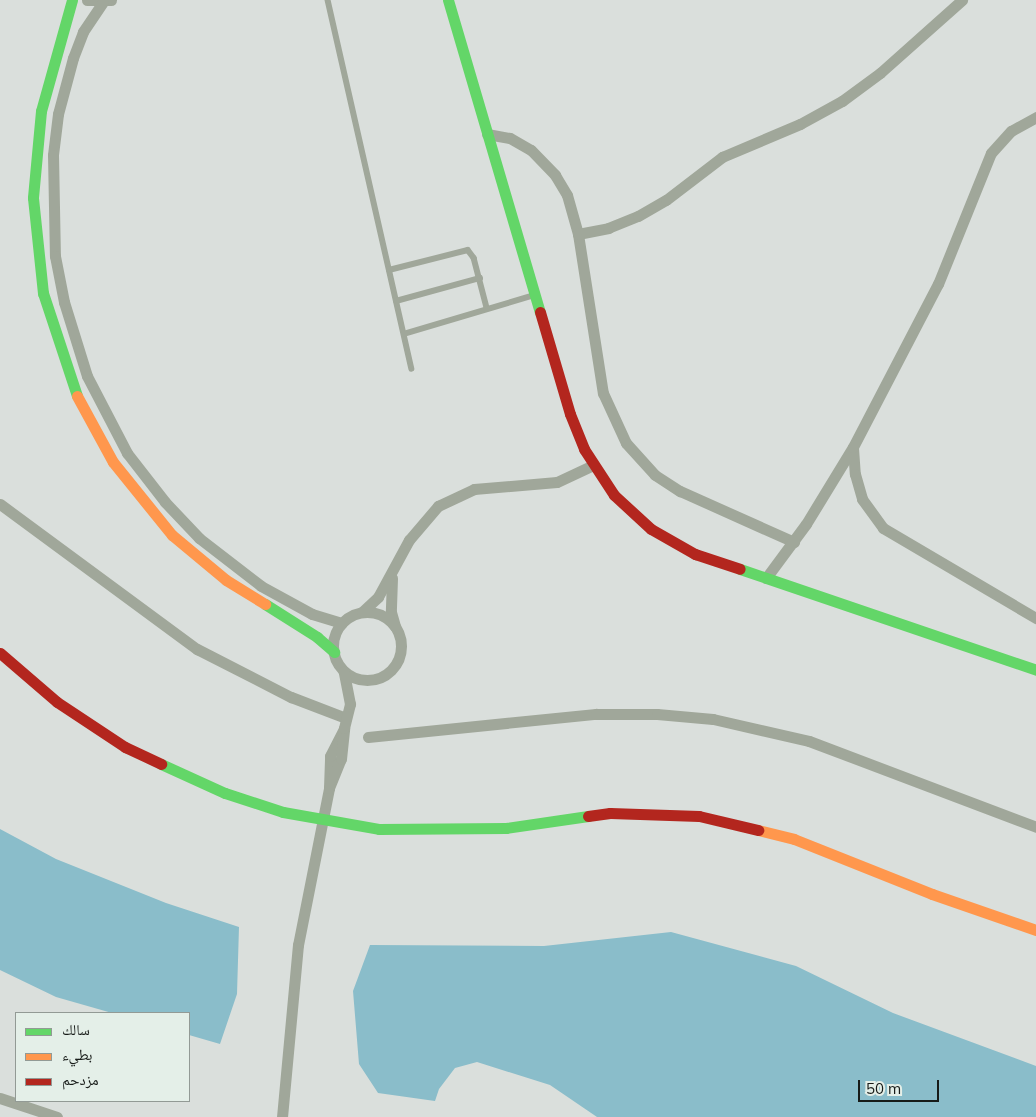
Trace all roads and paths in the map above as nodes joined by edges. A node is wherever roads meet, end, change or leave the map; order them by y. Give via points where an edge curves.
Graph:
1 (72, 0) edge
2 (87, 0) edge
3 (328, 0) edge
4 (448, 0) edge
5 (962, 0) edge
6 (107, 1) edge
7 (1036, 117) edge
8 (487, 134) junction
9 (578, 234) junction
10 (389, 270) junction
11 (480, 278) junction
12 (535, 295) junction
13 (396, 301) junction
14 (487, 308) junction
15 (404, 334) junction
16 (412, 369) dead end
17 (853, 447) junction
18 (593, 465) junction
19 (0, 504) edge
20 (794, 542) junction
21 (392, 573) junction
22 (766, 578) junction
23 (362, 612) junction
24 (1036, 618) edge
25 (342, 623) junction
26 (395, 626) junction
27 (334, 652) junction
28 (0, 653) edge
29 (1036, 670) edge
30 (344, 672) junction
31 (373, 680) junction
32 (350, 704) junction
33 (345, 723) junction
34 (368, 737) dead end
35 (322, 821) junction
36 (1036, 827) edge
37 (1036, 930) edge
38 (0, 1098) edge
39 (57, 1117) edge
40 (282, 1117) edge

1 - 27 street via 41,112 34,205 43,293 72,388 113,462 172,535 226,580 317,637
2 - 6 street
3 - 10 lane
4 - 8 street
5 - 9 street via 880,73 842,101 800,124 722,157 666,200 638,216 608,228
6 - 25 street via 83,32 73,58 58,114 53,155 55,256 64,302 86,376 127,453 160,497 199,538 261,586 312,614
7 - 17 street via 1004,137 986,162 938,284
8 - 9 street via 518,142 548,166 567,195
8 - 12 street
9 - 20 street via 603,392 626,443 655,474 680,491
10 - 11 lane via 468,250 473,254
10 - 13 lane
11 - 13 lane
11 - 14 lane
12 - 14 lane
12 - 18 street via 570,414
13 - 15 lane
14 - 15 lane
15 - 16 lane
17 - 20 street
17 - 24 street via 855,474 862,499 883,528
18 - 21 street via 557,482 474,490 454,496 424,520
18 - 22 street via 626,508 665,539 712,561
19 - 33 street via 197,649
20 - 22 street
21 - 23 street via 378,597
21 - 26 street via 391,612
22 - 29 street
23 - 25 street
23 - 26 street via 384,616
25 - 27 street via 334,637
26 - 31 street via 401,641 400,656 387,674
27 - 30 street
28 - 35 street via 57,702 149,760 244,800
30 - 31 street via 358,679
30 - 32 street
31 - 32 street
32 - 33 street
33 - 35 street via 341,759 329,788
34 - 36 street via 596,714 657,714 713,719 809,741
35 - 37 street via 379,829 436,831 506,828 610,814 699,816 794,839 923,891
35 - 40 street via 304,905
38 - 39 street

